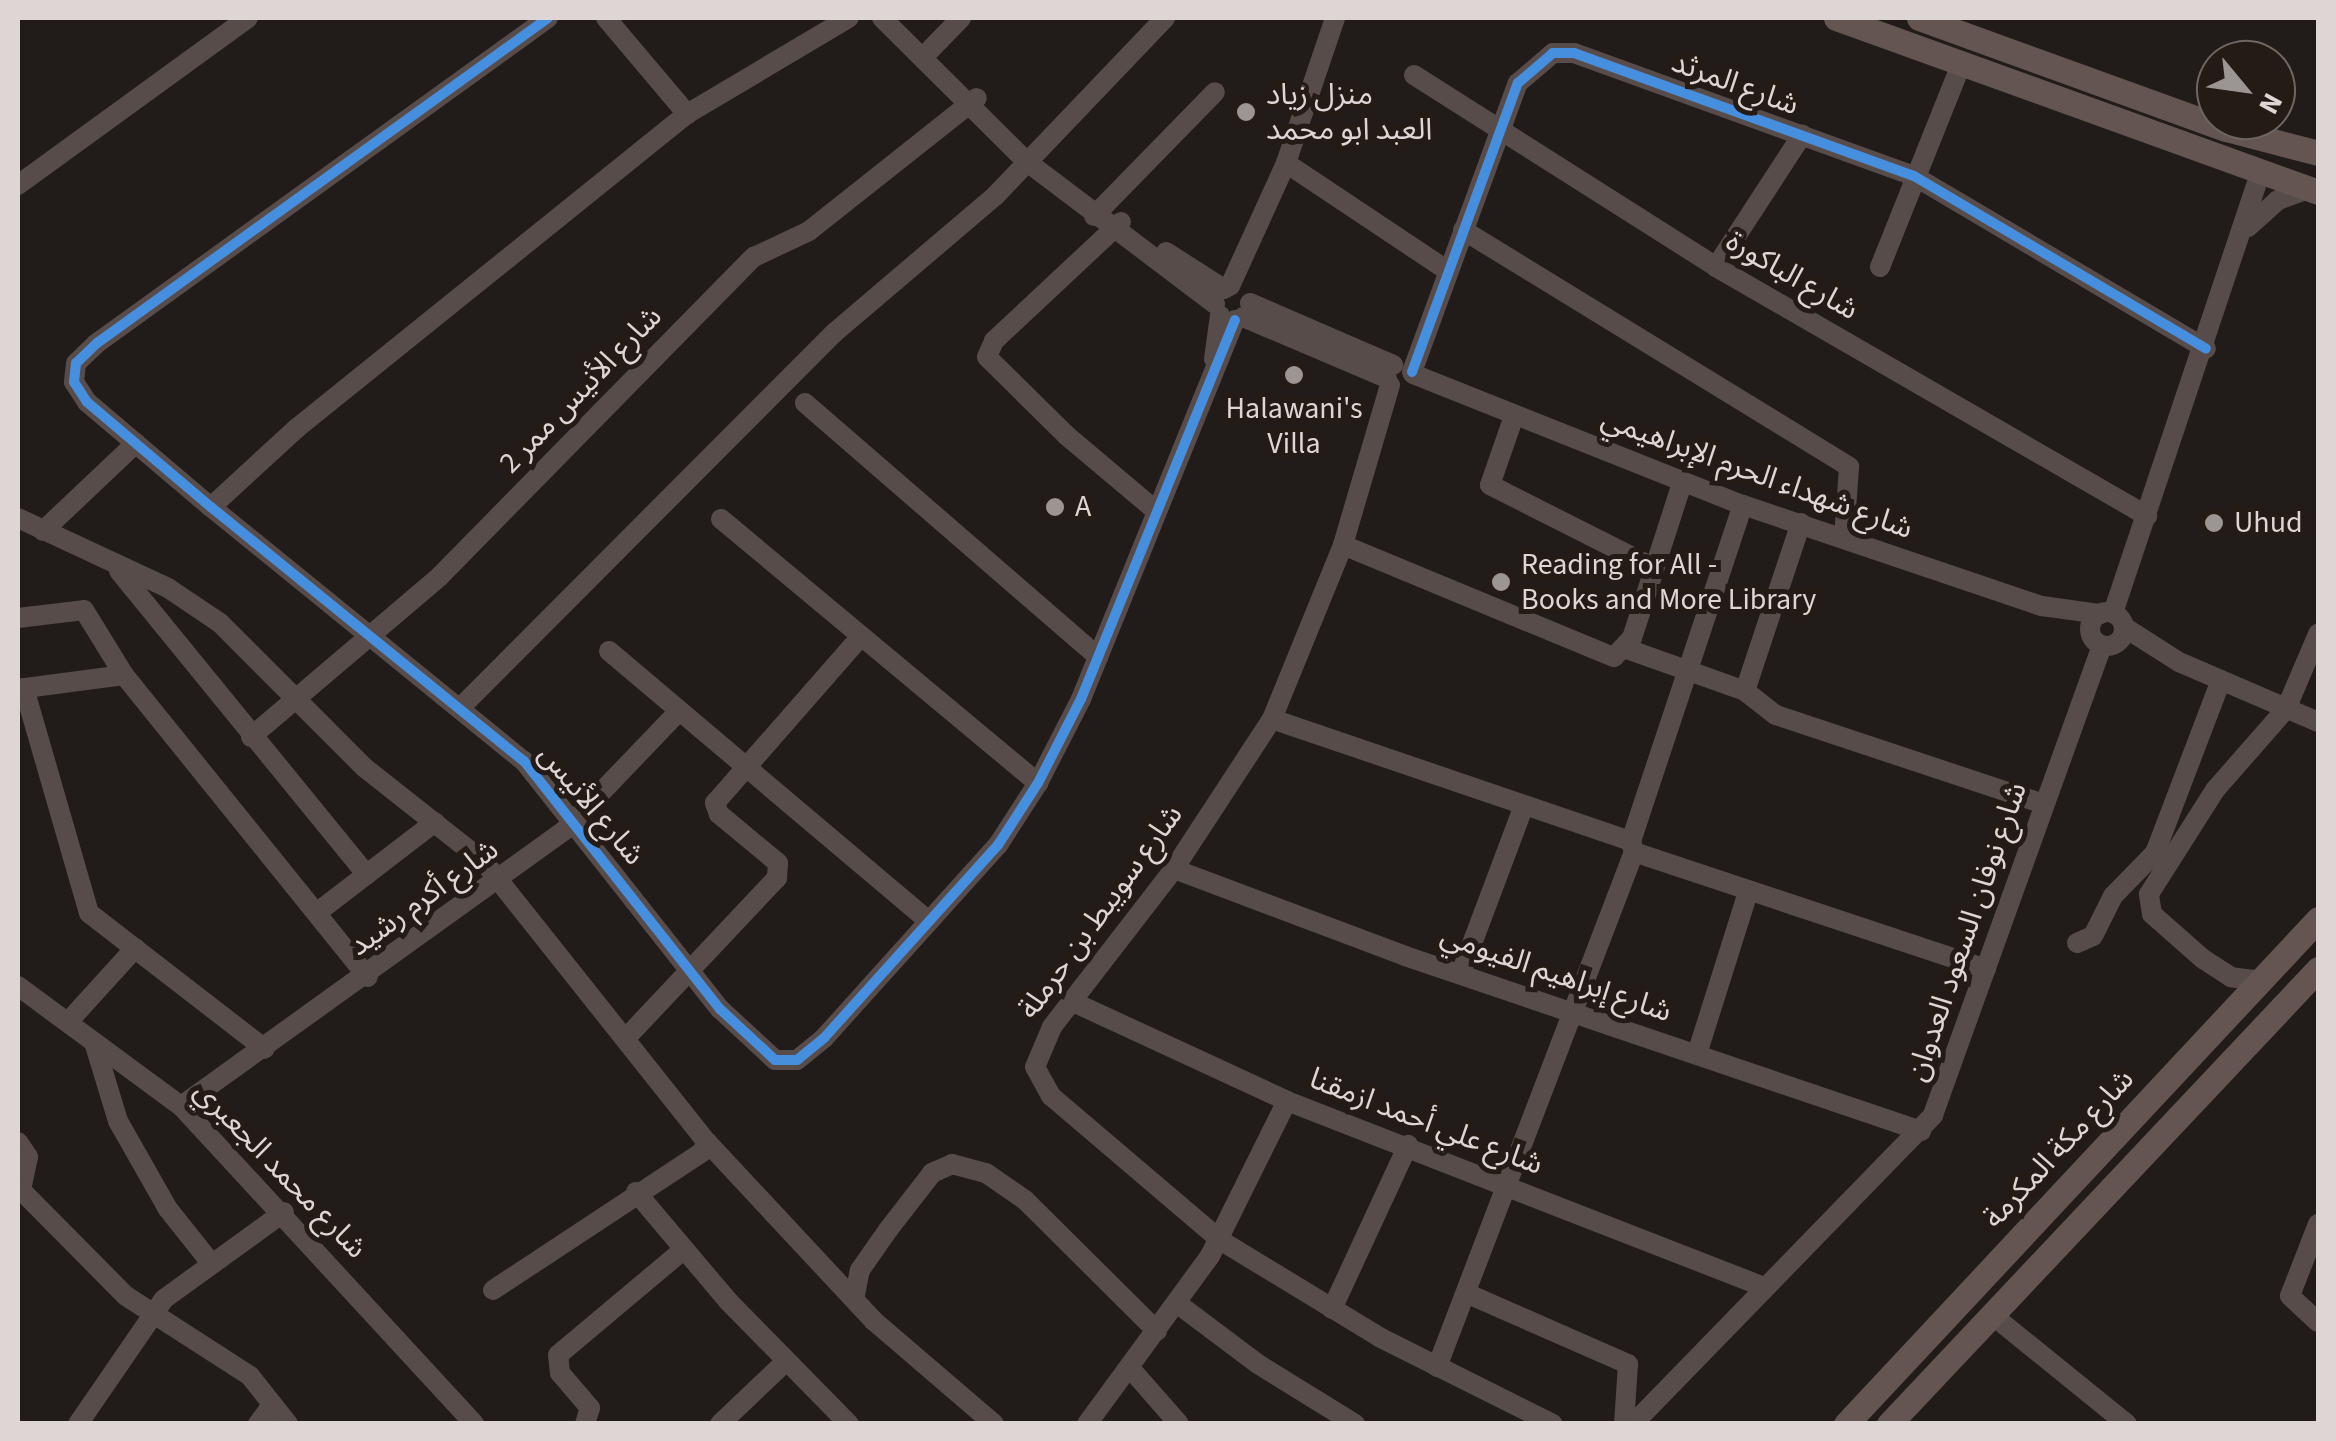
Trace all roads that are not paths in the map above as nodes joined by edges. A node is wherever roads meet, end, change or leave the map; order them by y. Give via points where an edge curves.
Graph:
1 (248, 18) edge
2 (548, 18) edge
3 (606, 18) edge
4 (848, 18) edge
5 (882, 18) edge
6 (898, 18) edge
7 (961, 18) edge
8 (1165, 18) edge
9 (1336, 18) edge
10 (1836, 18) edge
11 (1919, 18) edge
12 (930, 50) junction
13 (1961, 64) junction
14 (1414, 75) dead end
15 (1215, 92) dead end
16 (973, 102) junction
17 (687, 114) junction
18 (2196, 118) edge
19 (1498, 133) junction
20 (1802, 135) junction
21 (2255, 140) edge
22 (2268, 140) edge
23 (2318, 153) edge
24 (1030, 156) junction
25 (1286, 162) junction
26 (2318, 164) edge
27 (2262, 170) junction
28 (1914, 176) junction
29 (18, 185) edge
30 (2313, 191) edge
31 (1098, 212) junction
32 (1117, 227) junction
33 (2246, 228) junction
34 (1463, 230) junction
35 (1880, 266) dead end
36 (1716, 267) junction
37 (1448, 271) junction
38 (1233, 303) junction
39 (2206, 349) junction
40 (1400, 377) junction
41 (805, 403) dead end
42 (1514, 416) junction
43 (136, 442) junction
44 (1682, 482) junction
45 (1744, 505) junction
46 (211, 507) junction
47 (1154, 509) junction
48 (2148, 516) junction
49 (18, 518) edge
50 (721, 519) dead end
51 (1800, 523) junction
52 (43, 531) junction
53 (1844, 538) junction
54 (1343, 545) junction
55 (1654, 568) junction
56 (117, 569) junction
57 (18, 618) edge
58 (2108, 629) junction
59 (374, 634) junction
60 (2318, 634) edge
61 (861, 636) junction
62 (1626, 649) junction
63 (609, 650) dead end
64 (1098, 657) junction
65 (1687, 670) junction
66 (124, 675) junction
67 (2220, 680) junction
68 (21, 688) edge
69 (1745, 691) junction
70 (296, 701) junction
71 (460, 708) junction
72 (2286, 709) junction
73 (679, 711) junction
74 (1272, 720) junction
75 (2318, 722) edge
76 (251, 737) junction
77 (745, 765) junction
78 (2186, 774) junction
79 (1038, 783) junction
80 (2214, 790) junction
81 (2042, 804) junction
82 (1523, 808) junction
83 (576, 820) junction
84 (435, 822) junction
85 (1633, 846) junction
86 (1174, 868) junction
87 (367, 875) junction
88 (501, 880) junction
89 (1748, 892) junction
90 (319, 911) junction
91 (2318, 920) edge
92 (929, 921) junction
93 (2077, 942) dead end
94 (135, 948) junction
95 (1986, 968) junction
96 (2318, 969) edge
97 (1461, 972) junction
98 (692, 975) junction
99 (368, 977) junction
100 (2262, 982) junction
101 (18, 986) edge
102 (1071, 1001) junction
103 (1573, 1010) junction
104 (68, 1022) junction
105 (627, 1037) junction
106 (94, 1042) junction
107 (265, 1048) junction
108 (1697, 1054) junction
109 (1287, 1101) junction
110 (181, 1106) junction
111 (1921, 1131) junction
112 (18, 1142) edge
113 (707, 1142) junction
114 (1408, 1145) junction
115 (1503, 1182) junction
116 (19, 1188) edge
117 (636, 1192) junction
118 (284, 1212) junction
119 (2318, 1224) edge
120 (1220, 1240) junction
121 (682, 1250) junction
122 (211, 1263) junction
123 (1764, 1286) junction
124 (492, 1290) dead end
125 (1466, 1293) junction
126 (856, 1295) junction
127 (1178, 1304) junction
128 (1332, 1309) junction
129 (152, 1314) junction
130 (1991, 1314) junction
131 (2318, 1322) edge
132 (1157, 1331) junction
133 (786, 1362) junction
134 (1130, 1368) junction
135 (1437, 1368) junction
136 (272, 1405) junction
137 (2118, 1422) edge
138 (78, 1424) edge
139 (258, 1424) edge
140 (288, 1424) edge
141 (474, 1424) edge
142 (585, 1424) edge
143 (720, 1424) edge
144 (849, 1424) edge
145 (994, 1424) edge
146 (1087, 1424) edge
147 (1179, 1424) edge
148 (1355, 1424) edge
149 (1553, 1424) edge
150 (1624, 1424) edge
151 (1633, 1424) edge
152 (1846, 1424) edge
153 (1889, 1424) edge

1 - 29 street
2 - 43 street, شارع الأنيس via 84,354 73,372 80,393
3 - 17 street
4 - 17 street
5 - 16 street, شارع شهداء الحرم الإبراهيمي
6 - 12 street, شارع شهداء الحرم الإبراهيمي
7 - 12 street
8 - 24 street
9 - 25 street, شارع الأنيس
10 - 13 main road
11 - 18 main road
12 - 16 street, شارع شهداء الحرم الإبراهيمي
13 - 27 main road
13 - 28 street
14 - 19 street, شارع الباكورة
15 - 31 street
16 - 24 street, شارع شهداء الحرم الإبراهيمي
16 - 59 street, شارع الأنيس ممر 2 via 809,231 754,257
17 - 46 street via 312,416
19 - 20 street, شارع المرثد via 1518,82 1553,53 1574,54
19 - 34 street, شارع المرثد
19 - 36 street, شارع الباكورة
20 - 28 street, شارع المرثد
20 - 36 street
21 - 26 main road
22 - 23 main road
24 - 31 street, شارع شهداء الحرم الإبراهيمي
24 - 71 street via 995,196 834,333
25 - 37 street
25 - 38 street, شارع الأنيس
27 - 30 main road
27 - 33 street, شارع نوفان السعود العدوان
28 - 35 street
28 - 39 street, شارع المرثد
30 - 33 street via 2278,200
31 - 32 street, شارع شهداء الحرم الإبراهيمي
32 - 38 street, شارع شهداء الحرم الإبراهيمي
32 - 47 street via 994,341 987,357
33 - 39 street, شارع نوفان السعود العدوان
34 - 37 street, شارع المرثد
34 - 53 street via 1849,467
36 - 48 street, شارع الباكورة
37 - 40 street, شارع المرثد
38 - 40 street, شارع شهداء الحرم الإبراهيمي
38 - 47 street, شارع الأنيس
39 - 48 street, شارع نوفان السعود العدوان
40 - 42 street, شارع شهداء الحرم الإبراهيمي
40 - 54 street, شارع سويبط بن حرملة
41 - 64 street
42 - 44 street, شارع شهداء الحرم الإبراهيمي
42 - 55 street via 1490,485
43 - 46 street, شارع الأنيس
43 - 52 street
44 - 45 street, شارع شهداء الحرم الإبراهيمي
44 - 55 street
45 - 51 street, شارع شهداء الحرم الإبراهيمي
45 - 65 street
46 - 59 street, شارع الأنيس
47 - 64 street, شارع الأنيس
48 - 58 street, شارع نوفان السعود العدوان
49 - 52 street
50 - 61 street
51 - 53 street, شارع شهداء الحرم الإبراهيمي
51 - 69 street
52 - 56 street
53 - 58 street, شارع شهداء الحرم الإبراهيمي
54 - 62 street via 1605,656
54 - 74 street, شارع سويبط بن حرملة
55 - 62 street
56 - 70 street via 168,588 220,623
56 - 76 street
57 - 66 street via 84,610
58 - 67 street, شارع شهداء الحرم الإبراهيمي
58 - 81 street, شارع نوفان السعود العدوان
59 - 70 street, شارع الأنيس ممر 2
59 - 71 street, شارع الأنيس
60 - 72 street
61 - 77 street
61 - 79 street
62 - 65 street
63 - 73 street
64 - 79 street, شارع الأنيس
65 - 69 street
65 - 85 street
66 - 68 street
66 - 90 street
67 - 72 street, شارع شهداء الحرم الإبراهيمي
67 - 78 street
68 - 94 street via 78,886 90,913
69 - 81 street via 1776,715
70 - 76 street, شارع الأنيس ممر 2
70 - 84 street via 365,768
71 - 83 street, شارع الأنيس via 524,760
72 - 75 street, شارع شهداء الحرم الإبراهيمي
72 - 80 street
73 - 77 street
73 - 83 street, شارع أكرم رشيد
74 - 82 street
74 - 86 street, شارع سويبط بن حرملة
76 - 87 street
77 - 92 street
77 - 98 street via 714,809 781,871
78 - 80 street
78 - 93 street via 2150,862 2114,896 2093,936
79 - 92 street, شارع الأنيس via 998,845
80 - 100 street via 2166,860 2149,907 2221,973
81 - 95 street, شارع نوفان السعود العدوان
82 - 85 street
82 - 97 street
83 - 88 street, شارع أكرم رشيد
83 - 98 street, شارع الأنيس
84 - 87 street
84 - 88 street
85 - 89 street
85 - 103 street
86 - 97 street, شارع إبراهيم الفيومي
86 - 102 street, شارع سويبط بن حرملة
87 - 90 street
88 - 99 street, شارع أكرم رشيد
88 - 105 street
89 - 95 street
89 - 108 street
90 - 99 street
91 - 100 main road, شارع مكة المكرمة
92 - 98 street, شارع الأنيس via 797,1060 762,1052
94 - 104 street
94 - 107 street
95 - 111 street, شارع نوفان السعود العدوان via 1941,1097
96 - 130 main road
97 - 103 street, شارع إبراهيم الفيومي
98 - 105 street
99 - 107 street, شارع أكرم رشيد
100 - 152 main road, شارع مكة المكرمة
101 - 104 street, شارع محمد الجعبري
102 - 109 street, شارع علي أحمد ازمقنا
102 - 120 street, شارع سويبط بن حرملة via 1036,1056 1042,1087
103 - 108 street, شارع إبراهيم الفيومي
103 - 115 street
104 - 106 street, شارع محمد الجعبري
105 - 113 street
106 - 110 street, شارع محمد الجعبري
106 - 122 street via 118,1121 168,1209
107 - 110 street, شارع أكرم رشيد
108 - 111 street, شارع إبراهيم الفيومي
109 - 114 street, شارع علي أحمد ازمقنا
109 - 120 street
110 - 118 street, شارع محمد الجعبري
111 - 123 street, شارع نوفان السعود العدوان
112 - 116 street via 28,1158
113 - 117 street via 702,1152
113 - 126 street
114 - 115 street, شارع علي أحمد ازمقنا
114 - 128 street
115 - 123 street, شارع علي أحمد ازمقنا
115 - 125 street
116 - 129 street via 110,1282
117 - 121 street
117 - 124 street
118 - 122 street
118 - 141 street, شارع محمد الجعبري
119 - 131 street via 2290,1296
120 - 127 street
120 - 128 street, شارع سويبط بن حرملة
121 - 133 street
121 - 142 street via 558,1355 560,1373 590,1408
122 - 129 street
123 - 151 street, شارع نوفان السعود العدوان
125 - 135 street
125 - 150 street via 1628,1364
126 - 132 street via 856,1277 888,1230 932,1173 952,1164 986,1173 1025,1200
126 - 145 street via 874,1321
127 - 132 street
127 - 148 street
128 - 135 street, شارع سويبط بن حرملة
129 - 136 street via 230,1359
129 - 138 street
130 - 137 street
130 - 153 main road
132 - 134 street
133 - 143 street
133 - 144 street
134 - 146 street
134 - 147 street
135 - 149 street, شارع سويبط بن حرملة
136 - 139 street
136 - 140 street

